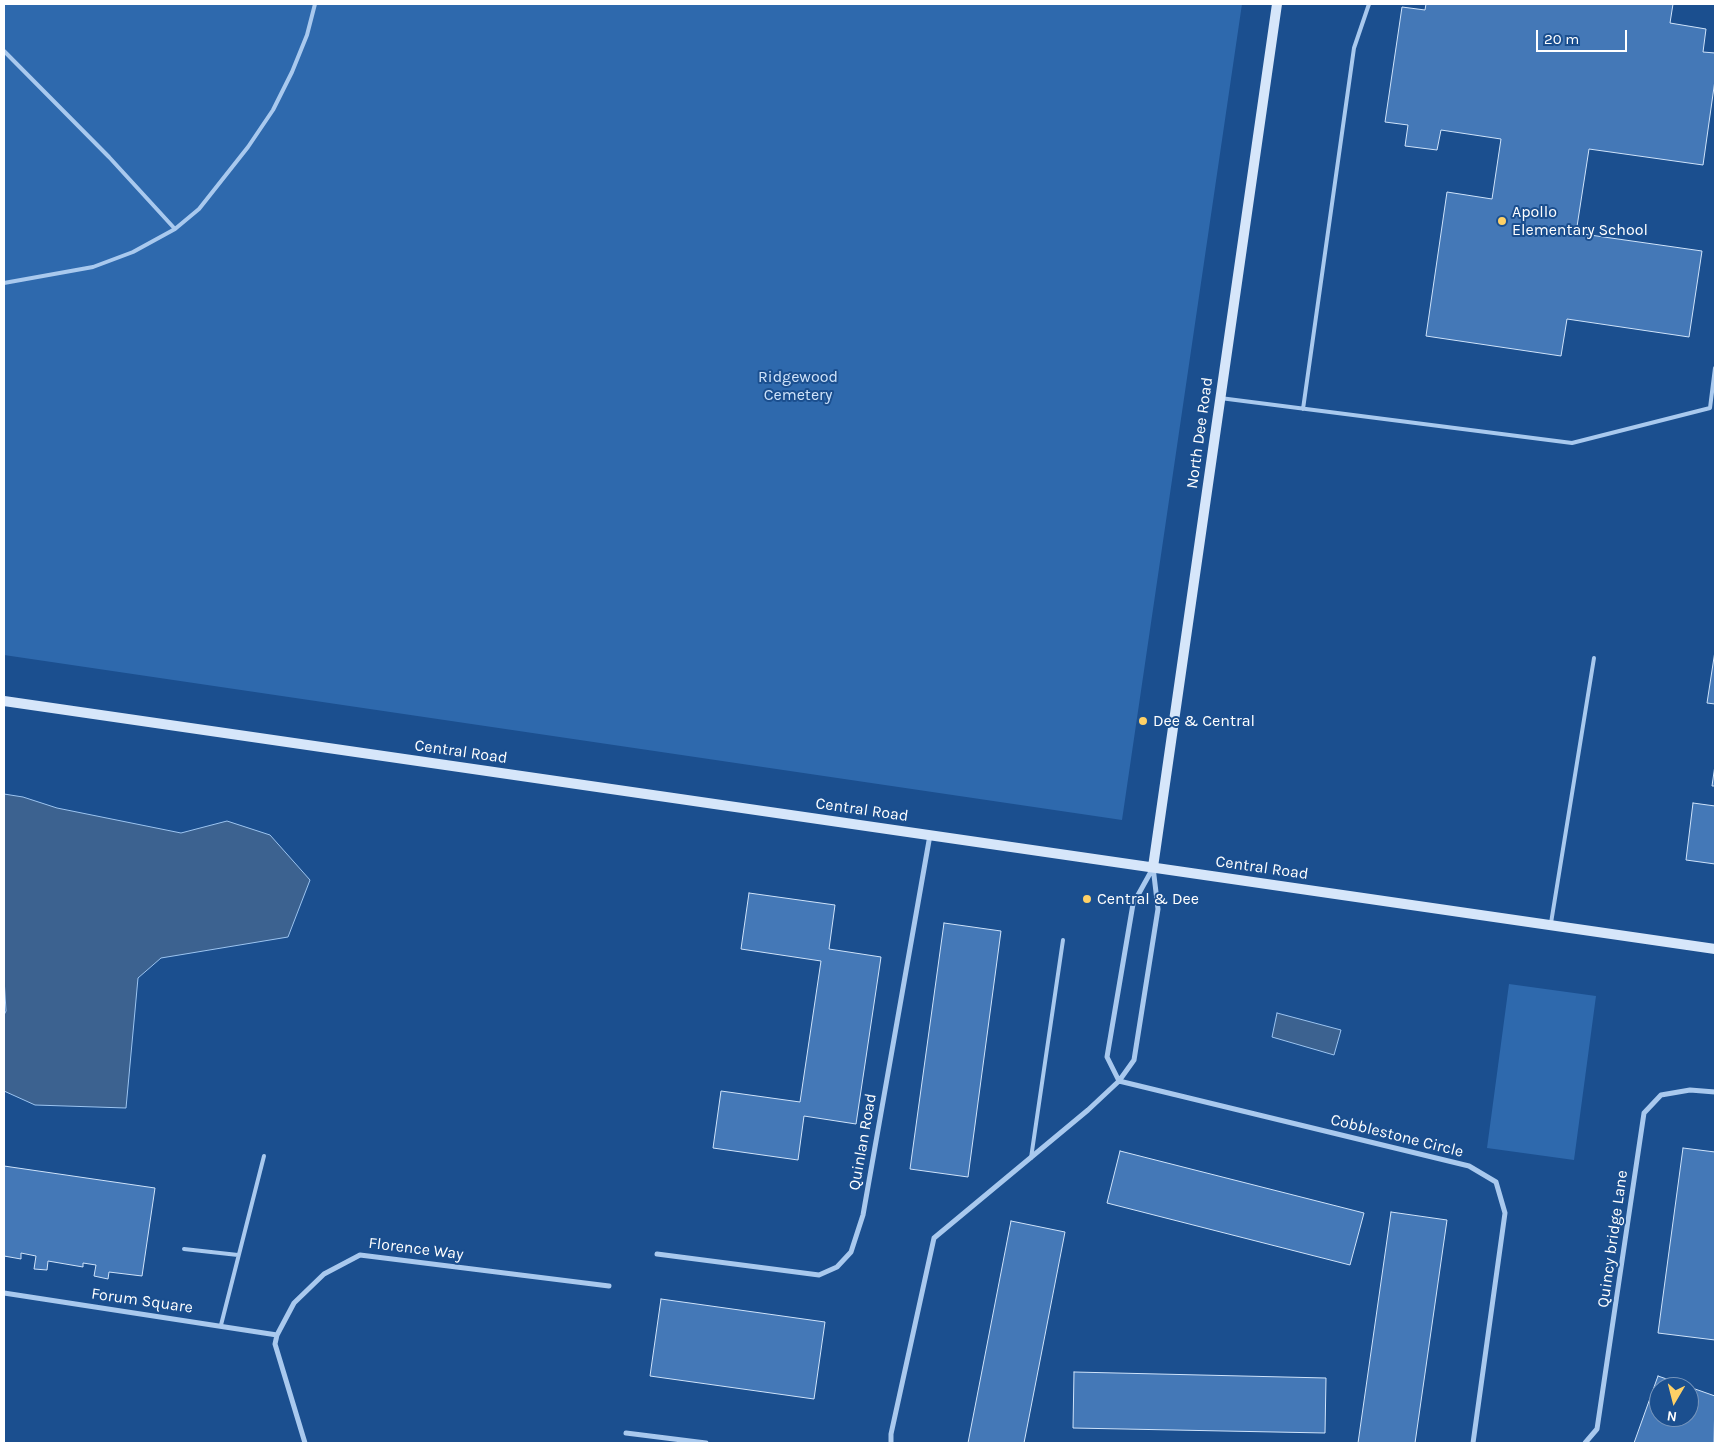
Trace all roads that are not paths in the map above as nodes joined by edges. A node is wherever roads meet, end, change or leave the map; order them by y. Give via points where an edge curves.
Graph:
1 (314, 4) edge
2 (1277, 4) edge
3 (1369, 4) edge
4 (4, 51) edge
5 (175, 229) junction
6 (4, 283) edge
7 (1715, 368) edge
8 (1220, 398) junction
9 (1303, 409) junction
10 (1594, 658) dead end
11 (4, 701) edge
12 (930, 836) junction
13 (1153, 867) junction
14 (1551, 925) junction
15 (1063, 940) dead end
16 (1715, 949) edge
17 (1119, 1081) junction
18 (1715, 1092) edge
19 (264, 1156) dead end
20 (1030, 1160) junction
21 (184, 1249) dead end
22 (657, 1254) dead end
23 (238, 1255) junction
24 (609, 1286) dead end
25 (4, 1293) edge
26 (220, 1325) junction
27 (277, 1335) junction
28 (626, 1433) dead end
29 (306, 1443) edge
30 (706, 1443) edge
31 (891, 1443) edge
32 (1472, 1443) edge
33 (1585, 1443) edge

1 - 5 lane via 301,50 273,110 199,209
2 - 8 main road, North Dee Road
3 - 9 lane via 1354,48
4 - 5 lane
5 - 6 lane via 133,252 93,267
7 - 9 lane via 1710,408 1572,443
8 - 9 lane
8 - 13 main road, North Dee Road
10 - 14 lane
11 - 12 main road, Central Road
12 - 13 main road, Central Road
12 - 22 street, Quinlan Road via 863,1215 851,1252 837,1267 819,1275
13 - 14 main road, Central Road
13 - 17 street via 1158,909 1134,1060
13 - 17 street via 1133,904 1107,1057
14 - 16 main road, Central Road
15 - 20 lane
17 - 20 street
17 - 32 street, Cobblestone Circle via 1469,1166 1496,1182 1505,1212
18 - 33 street, Quincy bridge Lane via 1690,1090 1661,1095 1644,1113 1597,1429
19 - 23 lane
20 - 31 street via 934,1238
21 - 23 lane
23 - 26 lane
24 - 27 street, Florence Way via 360,1255 324,1274 294,1303
25 - 26 street, Forum Square
26 - 27 street, Forum Square
27 - 29 street via 275,1344
28 - 30 street

